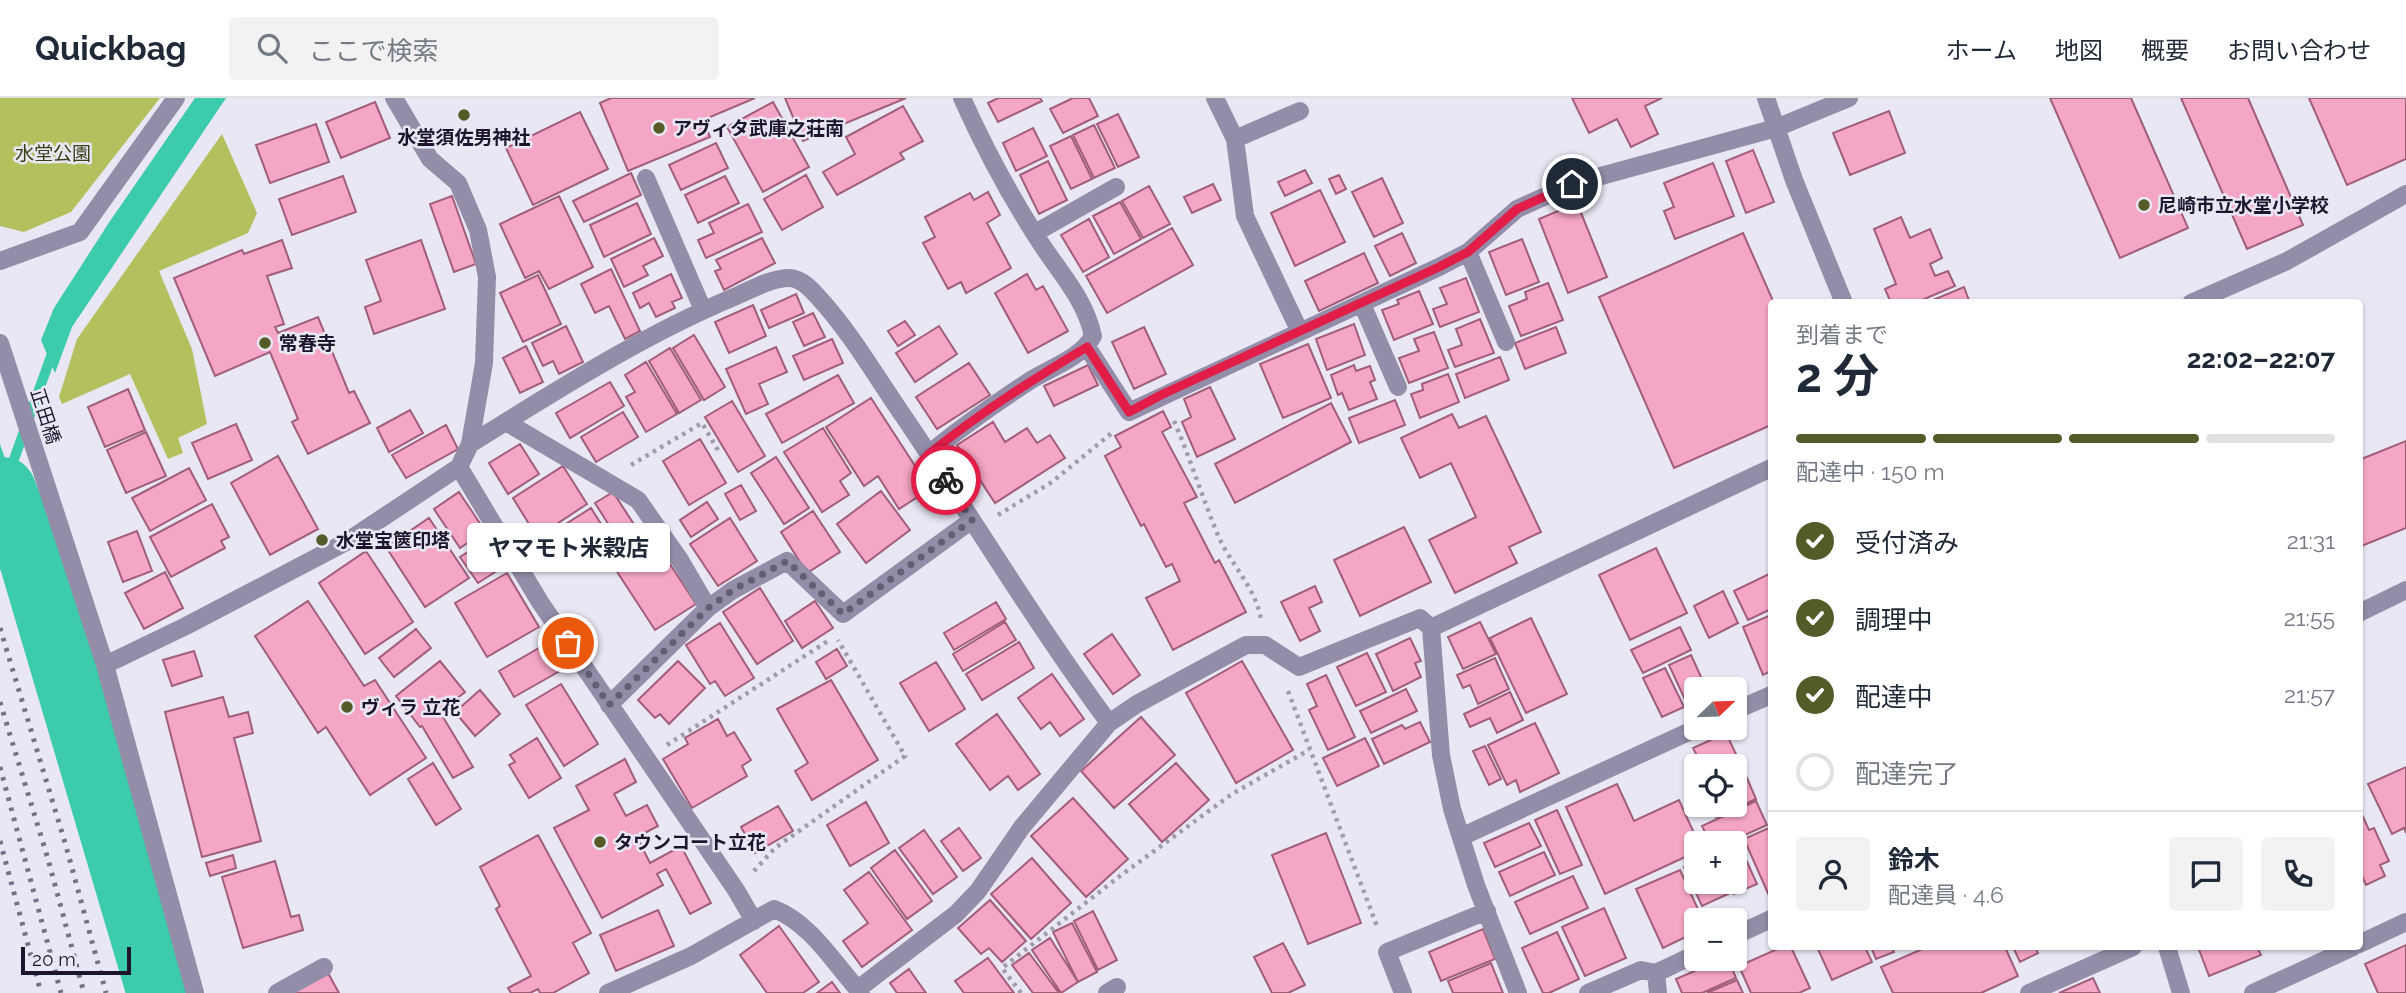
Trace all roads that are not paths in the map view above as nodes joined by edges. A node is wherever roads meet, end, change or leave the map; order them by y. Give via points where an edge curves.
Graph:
1 (176, 98) edge
2 (394, 98) edge
3 (962, 98) edge
4 (1215, 98) edge
5 (1766, 98) edge
6 (1849, 98) edge
7 (1300, 111) dead end
8 (1776, 128) junction
9 (1235, 139) junction
10 (646, 178) dead end
11 (1116, 187) dead end
12 (2406, 194) edge
13 (1035, 233) junction
14 (1468, 252) junction
15 (0, 261) edge
16 (1842, 299) edge
17 (2200, 299) edge
18 (1362, 304) junction
19 (704, 310) junction
20 (1300, 332) junction
21 (1506, 342) dead end
22 (0, 343) edge
23 (1087, 347) junction
24 (1398, 387) dead end
25 (506, 422) junction
26 (470, 444) junction
27 (929, 454) junction
28 (459, 467) junction
29 (1768, 469) edge
30 (974, 524) junction
31 (2406, 590) edge
32 (708, 608) junction
33 (2363, 611) edge
34 (1431, 628) junction
35 (105, 665) junction
36 (1768, 696) edge
37 (609, 705) junction
38 (1747, 706) edge
39 (1109, 723) junction
40 (1684, 734) edge
41 (1461, 837) junction
42 (1487, 911) junction
43 (754, 920) junction
44 (1768, 920) edge
45 (2406, 922) edge
46 (1747, 930) edge
47 (2363, 942) edge
48 (2126, 950) edge
49 (2168, 950) edge
50 (2346, 950) edge
51 (1684, 960) edge
52 (324, 967) dead end
53 (1656, 973) junction
54 (859, 991) edge
55 (195, 993) edge
56 (277, 993) edge
57 (608, 993) edge
58 (1403, 993) edge
59 (1518, 993) edge
60 (1588, 993) edge
61 (1658, 993) edge
62 (2029, 993) edge
63 (2182, 993) edge
64 (2253, 993) edge

1 - 15 street via 80,232
2 - 26 street via 430,159 458,183 478,230 487,277 484,363
3 - 13 street via 985,150
4 - 9 street
5 - 8 street
6 - 8 street
7 - 9 street
8 - 14 street via 1572,184 1517,209
8 - 16 street
9 - 20 street via 1245,216
10 - 19 street
11 - 13 street
12 - 17 street via 2287,261
13 - 23 street via 1088,316 1093,336
14 - 18 street
14 - 21 street
18 - 20 street
18 - 24 street
19 - 25 street via 585,373
19 - 27 street via 759,286 799,279 854,343
20 - 23 street via 1129,412
22 - 35 street, 正田橋
23 - 27 street via 1032,379
25 - 26 street
25 - 32 street via 638,500
26 - 28 street
27 - 30 street
28 - 35 street via 346,542
28 - 37 street
29 - 34 street
30 - 32 street via 843,614 787,561
30 - 39 street via 1061,659
31 - 33 street
32 - 37 street
34 - 39 street via 1420,618 1299,667 1265,645 1245,645
34 - 41 street via 1441,755
35 - 55 street, 正田橋
36 - 38 street
37 - 43 street
39 - 54 street via 1022,827 978,891
40 - 41 street
41 - 42 street
42 - 58 street via 1387,953
42 - 59 street
43 - 54 street via 774,909 789,914
43 - 57 street via 691,956
44 - 46 street
45 - 47 street
48 - 62 street
49 - 63 street
50 - 64 street
51 - 53 street
52 - 56 street
53 - 60 street via 1641,970
53 - 61 street

